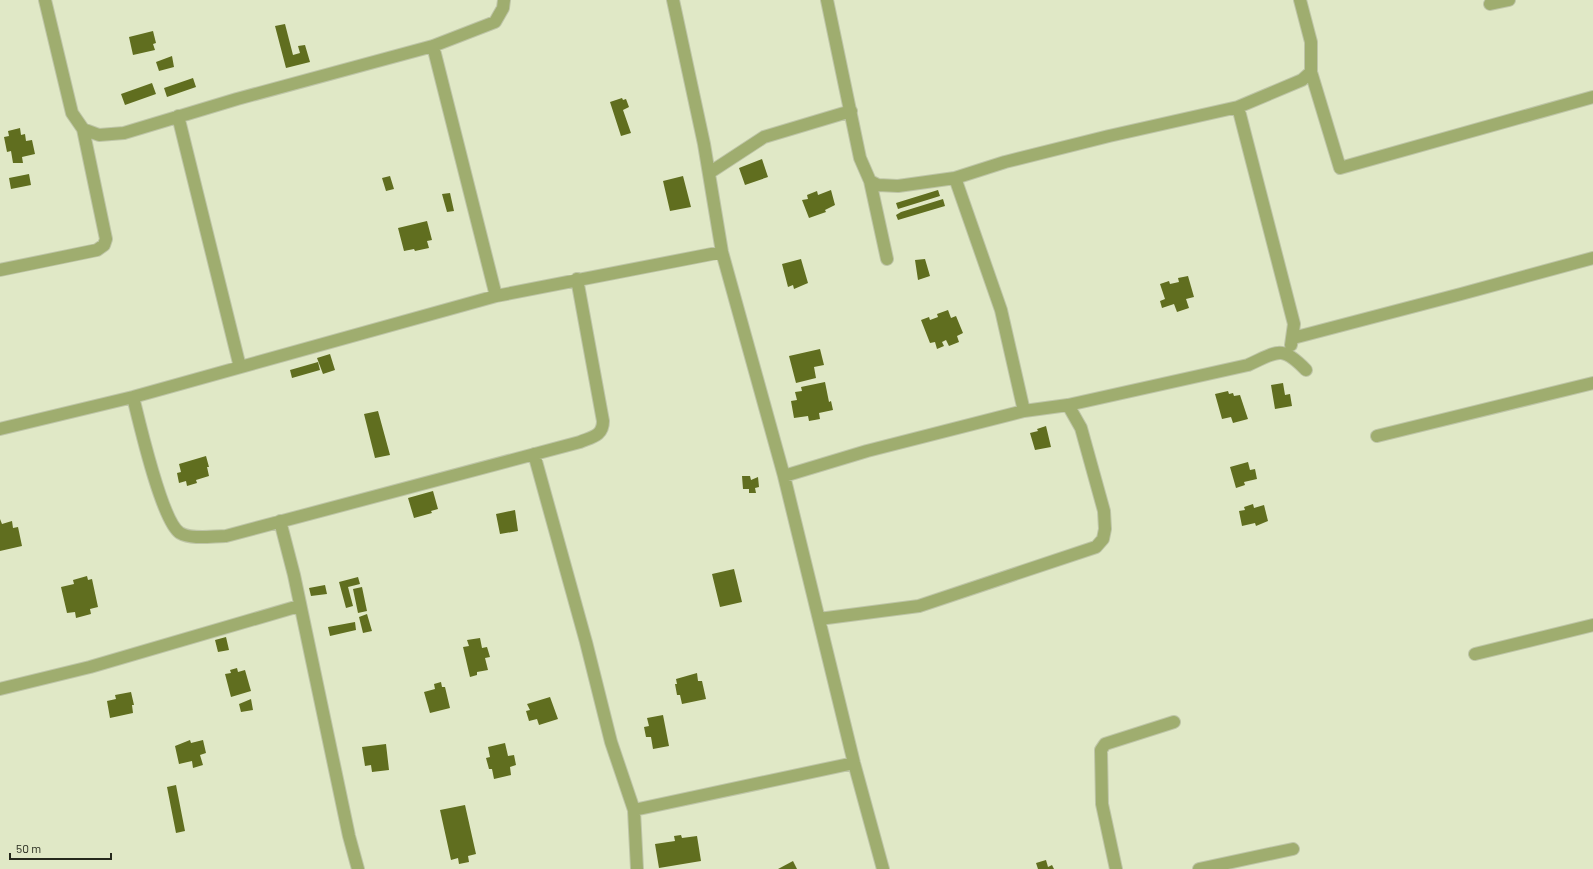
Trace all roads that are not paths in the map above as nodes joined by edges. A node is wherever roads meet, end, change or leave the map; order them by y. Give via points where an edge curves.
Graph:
1 (45, 0) edge
2 (504, 0) edge
3 (673, 0) edge
4 (826, 0) edge
5 (1300, 0) edge
6 (1509, 0) edge
7 (1490, 4) dead end
8 (433, 46) junction
9 (1311, 72) junction
10 (1593, 97) edge
11 (1238, 107) junction
12 (851, 110) junction
13 (178, 116) junction
14 (83, 129) junction
15 (709, 173) junction
16 (955, 178) junction
17 (870, 181) junction
18 (722, 252) junction
19 (1593, 258) edge
20 (887, 259) dead end
21 (0, 270) edge
22 (577, 279) junction
23 (496, 296) junction
24 (1293, 338) junction
25 (1289, 355) junction
26 (240, 367) junction
27 (1306, 370) dead end
28 (1593, 383) edge
29 (133, 397) junction
30 (1068, 405) junction
31 (1024, 411) junction
32 (0, 429) edge
33 (1377, 436) dead end
34 (534, 454) junction
35 (784, 476) junction
36 (280, 521) junction
37 (299, 606) junction
38 (819, 619) junction
39 (1593, 625) edge
40 (1475, 654) dead end
41 (0, 689) edge
42 (1174, 722) dead end
43 (854, 762) junction
44 (634, 810) junction
45 (1293, 849) dead end
46 (358, 869) edge
47 (637, 869) edge
48 (883, 869) edge
49 (1116, 869) edge
50 (1199, 869) edge

1 - 14 street via 72,113
2 - 8 street via 503,8 495,22
3 - 15 street
4 - 12 street
5 - 9 street via 1311,42
6 - 7 street
8 - 13 street
8 - 23 street
9 - 10 street via 1340,168
9 - 11 street via 1302,80
11 - 16 street via 1005,162
11 - 24 street via 1294,324
12 - 15 street via 764,137
12 - 17 street via 860,158
13 - 14 street via 124,133 99,135
13 - 26 street
14 - 21 street via 106,239 104,244 97,250
15 - 18 street
16 - 17 street via 898,186 878,185
16 - 31 street via 1001,310
17 - 20 street
18 - 22 street
18 - 35 street
19 - 24 street
22 - 23 street
22 - 34 street via 602,409 603,428 599,434 580,442
23 - 26 street
24 - 25 street
25 - 27 street
25 - 30 street via 1280,352 1271,354 1248,365
26 - 29 street
28 - 33 street
29 - 32 street
29 - 36 street via 155,483 173,526 181,533 193,536 226,536
30 - 31 street
30 - 38 street via 1081,428 1104,511 1104,534 1096,547 918,606
31 - 35 street
34 - 36 street
34 - 44 street via 611,742
35 - 38 street
36 - 37 street
37 - 41 street via 90,667
37 - 46 street
38 - 43 street
39 - 40 street
42 - 49 street via 1105,744 1101,750 1102,804
43 - 44 street
43 - 48 street
44 - 47 street
45 - 50 street

